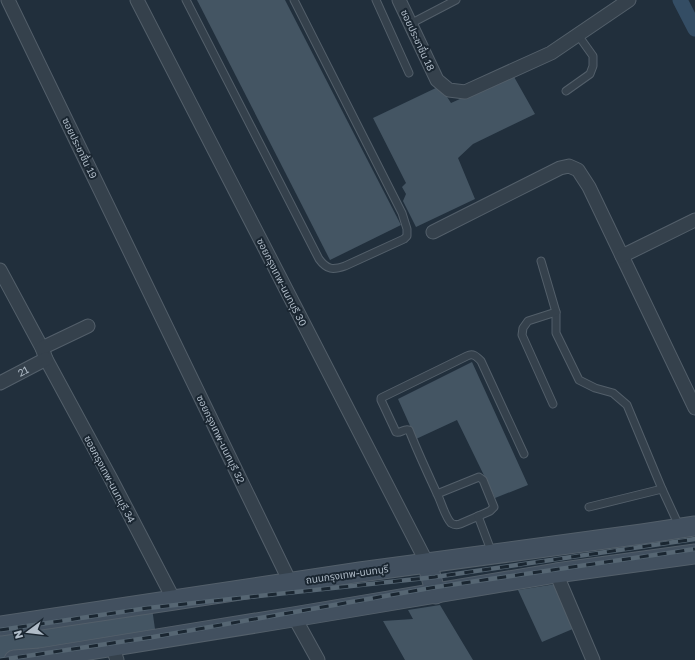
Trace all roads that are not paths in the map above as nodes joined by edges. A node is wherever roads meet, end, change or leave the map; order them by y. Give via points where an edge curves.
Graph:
1 (8, 0) edge
2 (137, 0) edge
3 (186, 0) edge
4 (294, 0) edge
5 (376, 0) edge
6 (399, 0) edge
7 (456, 0) edge
8 (629, 0) edge
9 (410, 24) junction
10 (578, 36) junction
11 (409, 73) dead end
12 (566, 91) dead end
13 (695, 220) edge
14 (433, 232) dead end
15 (622, 256) junction
16 (541, 261) dead end
17 (0, 270) edge
18 (152, 296) joint
19 (556, 312) junction
20 (88, 326) dead end
21 (44, 354) junction
22 (0, 382) edge
23 (553, 404) dead end
24 (695, 408) edge
25 (524, 454) dead end
26 (662, 489) junction
27 (437, 494) junction
28 (589, 507) dead end
29 (478, 516) junction
30 (687, 527) edge
31 (492, 554) junction
32 (695, 554) edge
33 (427, 563) junction
34 (556, 573) junction
35 (290, 582) junction
36 (436, 594) junction
37 (174, 600) junction
38 (292, 617) junction
39 (0, 626) edge
40 (114, 653) edge
41 (40, 659) edge
42 (14, 660) edge
43 (318, 660) edge
44 (593, 660) edge

1 - 18 street, ซอยประชาชื่น 19
2 - 33 street, ซอยกรุงเทพ-นนทบุรี 30
3 - 4 lane via 319,259 324,266 336,269 404,239 407,236 407,229 402,213
5 - 11 lane
6 - 9 street, ซอยประชาชื่น 18
7 - 9 lane
8 - 10 street
9 - 10 street, ซอยประชาชื่น 18 via 437,80 448,90 465,92 551,53
10 - 12 lane via 593,56 593,66 590,74
13 - 15 street
14 - 15 street via 552,171 569,166 578,170 589,187
15 - 24 street
16 - 19 lane
17 - 21 street, ซอยกรุงเทพ-นนทบุรี 34
18 - 35 street, ซอยกรุงเทพ-นนทบุรี 32
19 - 23 lane via 528,321 522,335
19 - 26 lane via 556,333 579,380 613,393 626,405
20 - 21 street, 21
21 - 22 street, 21
21 - 37 street, ซอยกรุงเทพ-นนทบุรี 34
25 - 27 lane via 481,361 472,354 466,356 381,398 396,432 409,430
26 - 28 lane
26 - 30 lane
27 - 29 lane via 448,519 453,524 460,524
27 - 29 lane via 481,477 494,507
29 - 31 lane
30 - 31 main road, ถนนกรุงเทพ-นนทบุรี
31 - 33 main road, ถนนกรุงเทพ-นนทบุรี
32 - 34 main road
33 - 35 main road, ถนนกรุงเทพ-นนทบุรี
33 - 36 main road
34 - 36 main road
34 - 44 street
35 - 37 main road, ถนนกรุงเทพ-นนทบุรี
36 - 38 main road
37 - 39 main road, ถนนกรุงเทพ-นนทบุรี
38 - 40 main road
38 - 43 street
40 - 41 main road via 87,652
41 - 42 main road

